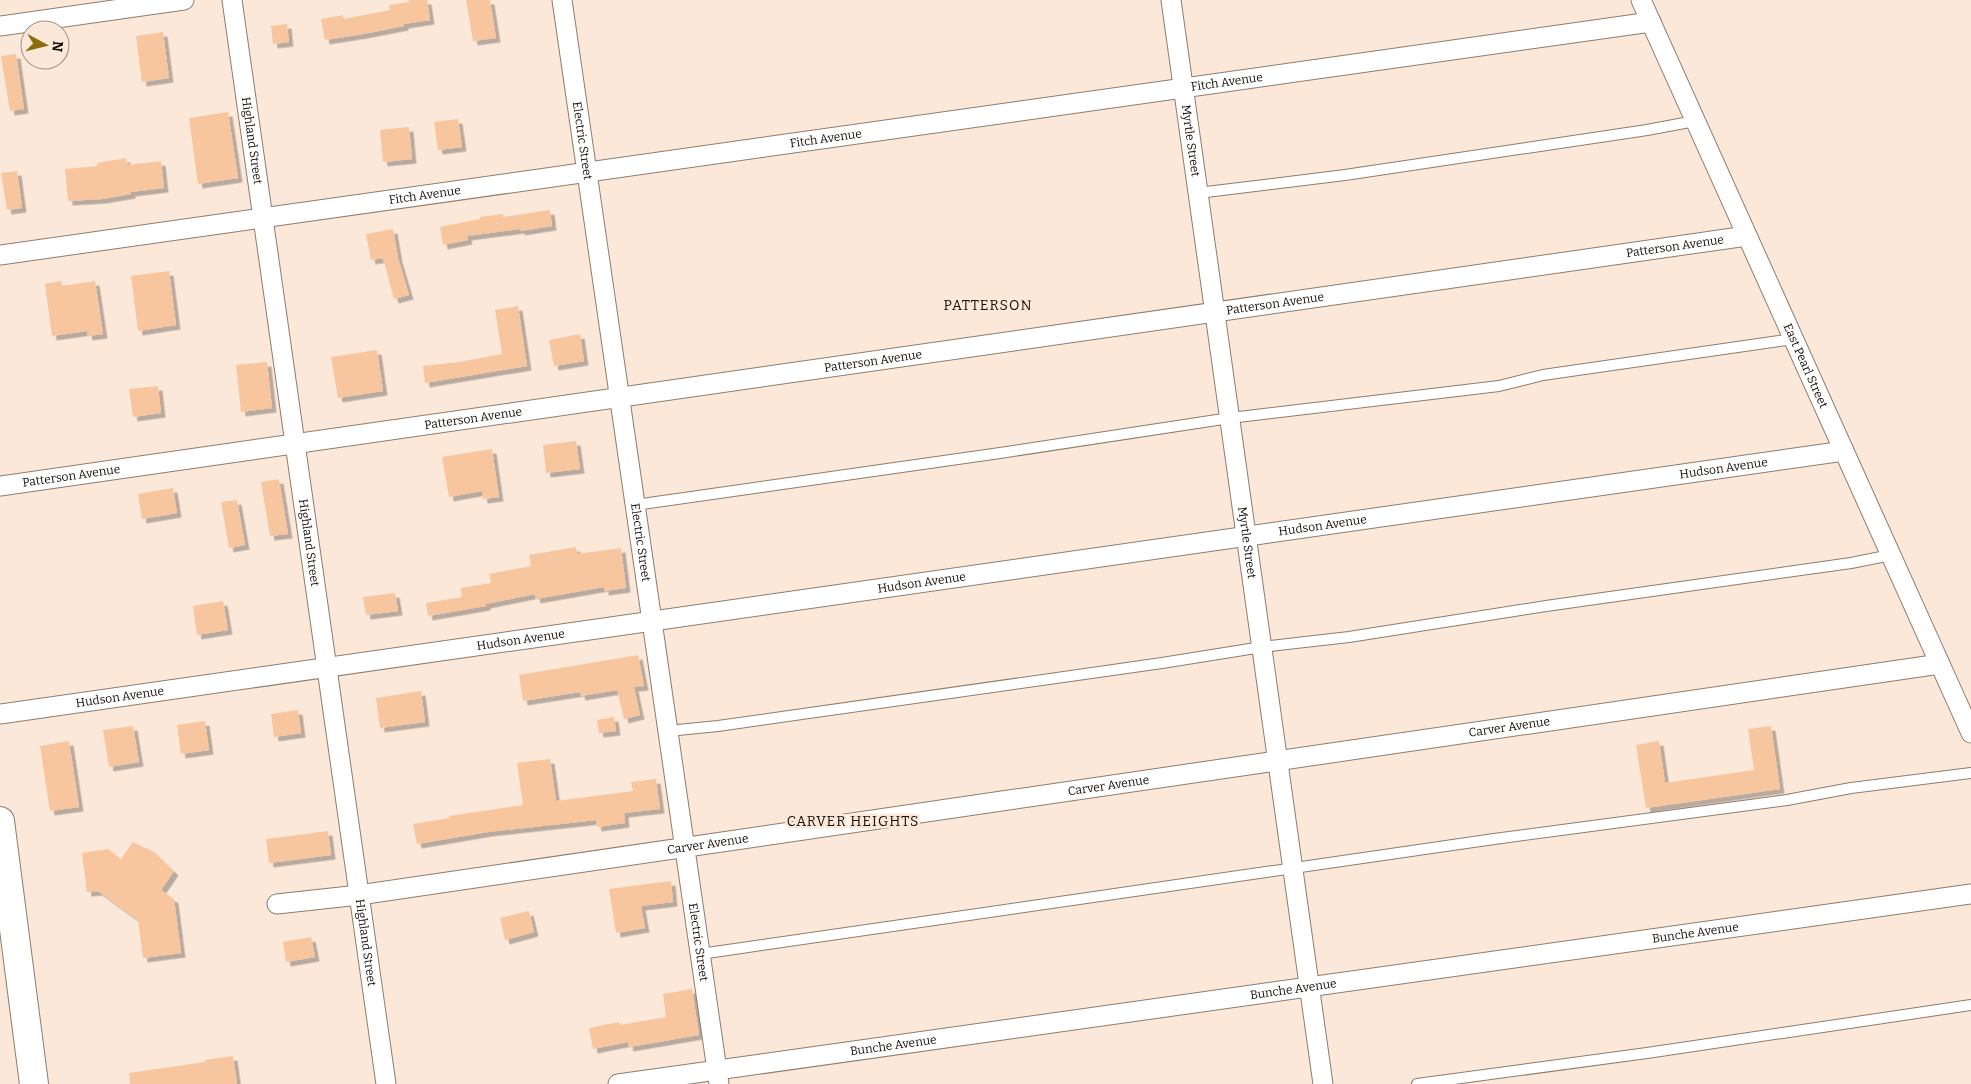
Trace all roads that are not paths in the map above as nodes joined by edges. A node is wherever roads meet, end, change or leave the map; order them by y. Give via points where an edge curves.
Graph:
1 (184, 0) edge
2 (232, 0) edge
3 (562, 0) edge
4 (1171, 0) edge
5 (1641, 0) edge
6 (1651, 22) junction
7 (0, 26) edge
8 (1184, 88) junction
9 (1695, 121) junction
10 (587, 172) junction
11 (1198, 193) junction
12 (263, 218) junction
13 (1747, 236) junction
14 (0, 255) edge
15 (1215, 312) junction
16 (1793, 339) junction
17 (620, 398) junction
18 (1230, 418) junction
19 (295, 444) junction
20 (1844, 451) junction
21 (0, 486) edge
22 (635, 505) junction
23 (1246, 536) junction
24 (1891, 556) junction
25 (652, 621) junction
26 (1262, 647) junction
27 (1940, 664) junction
28 (327, 667) junction
29 (0, 714) edge
30 (668, 731) junction
31 (1971, 733) edge
32 (1278, 761) junction
33 (1971, 773) edge
34 (0, 821) edge
35 (684, 848) junction
36 (2, 852) edge
37 (1293, 869) junction
38 (1971, 894) edge
39 (359, 895) junction
40 (276, 904) dead end
41 (700, 954) junction
42 (1310, 987) junction
43 (1971, 1005) edge
44 (718, 1077) edge
45 (34, 1084) edge
46 (386, 1084) edge
47 (618, 1084) edge
48 (1323, 1084) edge
49 (1417, 1084) edge

1 - 7 street
2 - 12 street, Highland Street
3 - 10 street, Electric Street
4 - 8 street, Myrtle Street
5 - 6 street, East Pearl Street
6 - 8 street, Fitch Avenue
6 - 9 street, East Pearl Street
8 - 10 street, Fitch Avenue
8 - 11 street, Myrtle Street
9 - 11 lane via 1345,175
9 - 13 street, East Pearl Street
10 - 12 street, Fitch Avenue
10 - 17 street, Electric Street
11 - 15 street, Myrtle Street
12 - 14 street, Fitch Avenue
12 - 19 street, Highland Street
13 - 15 street, Patterson Avenue
13 - 16 street, East Pearl Street
15 - 17 street, Patterson Avenue
15 - 18 street, Myrtle Street
16 - 18 lane via 1543,375 1499,386
16 - 20 street, East Pearl Street
17 - 19 street, Patterson Avenue
17 - 22 street, Electric Street
18 - 22 lane
18 - 23 street, Myrtle Street
19 - 21 street, Patterson Avenue
19 - 28 street, Highland Street
20 - 23 street, Hudson Avenue
20 - 24 street, East Pearl Street
22 - 25 street, Electric Street
23 - 25 street, Hudson Avenue
23 - 26 street, Myrtle Street
24 - 26 lane via 1349,637
24 - 27 street, East Pearl Street
25 - 28 street, Hudson Avenue
25 - 30 street, Electric Street
26 - 30 lane
26 - 32 street, Myrtle Street
27 - 31 street, East Pearl Street
27 - 32 street, Carver Avenue
28 - 29 street, Hudson Avenue
28 - 39 street, Highland Street
30 - 35 street, Electric Street
32 - 35 street, Carver Avenue
32 - 37 street, Myrtle Street
33 - 37 lane
34 - 36 main road
35 - 39 street, Carver Avenue
35 - 41 street, Electric Street
36 - 45 main road
37 - 41 lane
37 - 42 street, Myrtle Street
38 - 42 street, Bunche Avenue
39 - 40 street, Carver Avenue
39 - 46 street, Highland Street
41 - 44 street, Electric Street
42 - 44 street, Bunche Avenue
42 - 48 street, Myrtle Street
43 - 49 lane
44 - 47 street, Bunche Avenue

